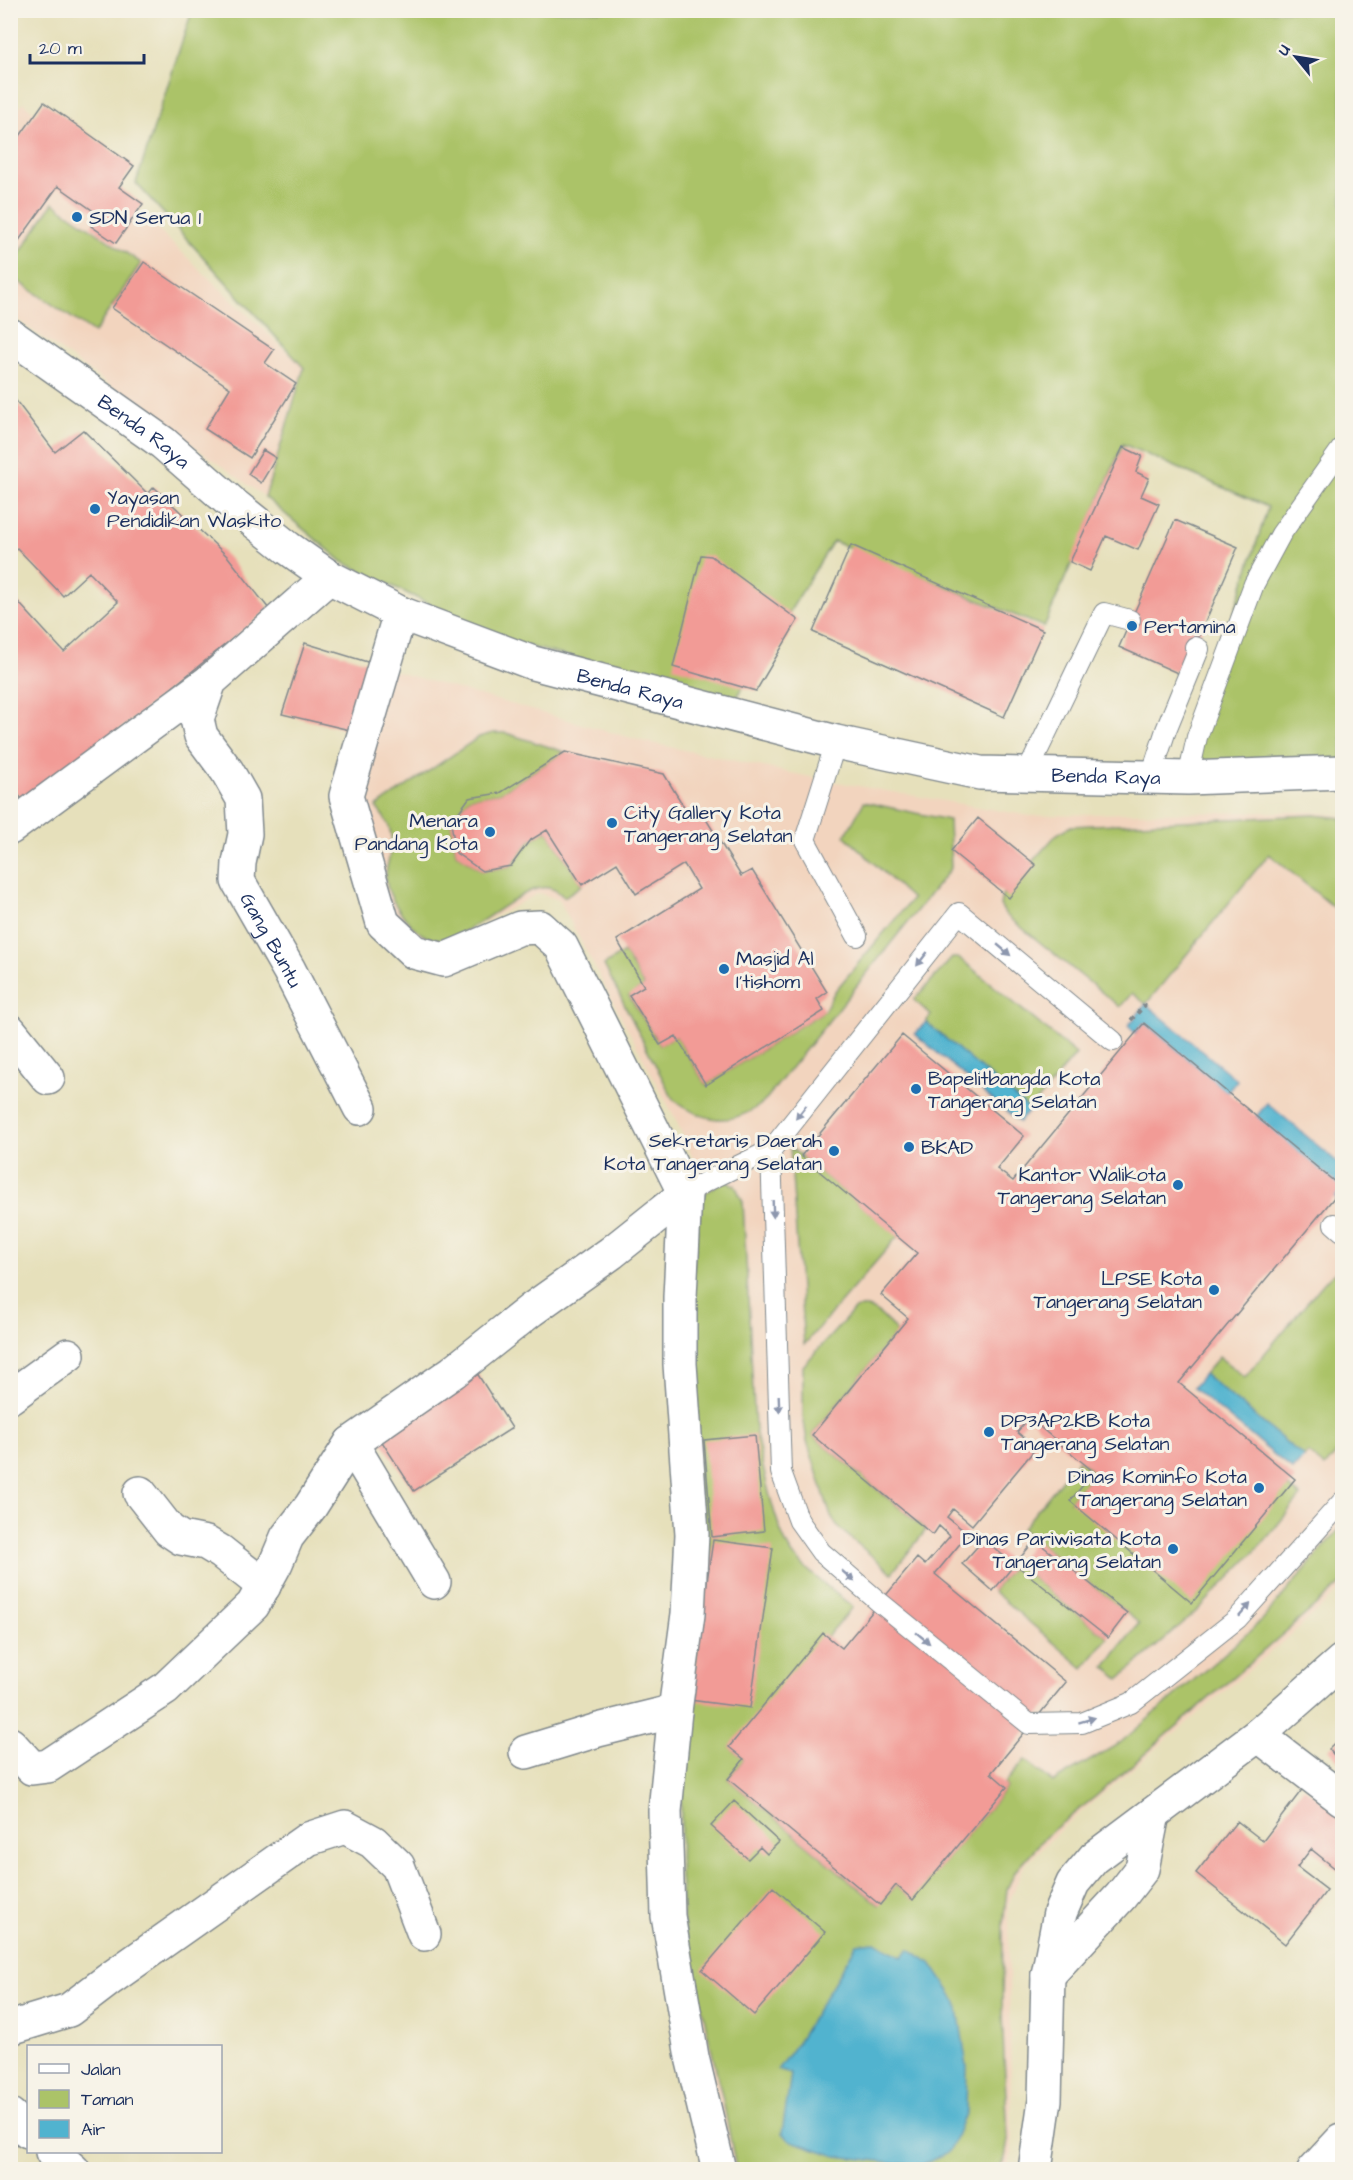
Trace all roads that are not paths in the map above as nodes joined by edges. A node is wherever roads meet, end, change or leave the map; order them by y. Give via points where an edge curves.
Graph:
1 (10, 335) edge
2 (1342, 448) edge
3 (329, 577) junction
4 (400, 613) junction
5 (1130, 620) dead end
6 (1195, 647) dead end
7 (210, 681) junction
8 (836, 742) junction
9 (1342, 772) edge
10 (1026, 775) junction
11 (1151, 776) junction
12 (1188, 778) junction
13 (10, 828) edge
14 (857, 936) dead end
15 (10, 1031) edge
16 (1113, 1041) dead end
17 (48, 1078) dead end
18 (360, 1108) dead end
19 (771, 1150) junction
20 (686, 1194) junction
21 (68, 1355) dead end
22 (10, 1397) edge
23 (351, 1443) junction
24 (140, 1493) dead end
25 (1342, 1502) edge
26 (434, 1582) dead end
27 (264, 1586) junction
28 (1342, 1661) edge
29 (675, 1711) junction
30 (1258, 1735) junction
31 (10, 1744) edge
32 (526, 1752) dead end
33 (1342, 1799) edge
34 (1153, 1814) junction
35 (424, 1934) dead end
36 (1048, 1975) junction
37 (10, 2028) edge
38 (10, 2115) edge
39 (27, 2130) edge
40 (1342, 2140) edge
41 (54, 2153) edge
42 (73, 2169) edge
43 (719, 2169) edge
44 (1035, 2169) edge
45 (1314, 2169) edge

1 - 3 street, Benda Raya via 163,443 243,512
2 - 12 lane via 1281,534 1254,584 1197,737
3 - 4 street, Benda Raya
3 - 7 street, Gang Buntu
4 - 8 street, Benda Raya via 533,663
4 - 20 street via 346,796 383,923 414,952 444,960 520,928 540,927 561,946
5 - 10 lane via 1104,613
6 - 11 lane via 1199,649
7 - 13 street
7 - 18 street, Gang Buntu via 197,719 201,736 243,799 245,834 238,880
8 - 10 street, Benda Raya via 980,773
8 - 14 lane via 805,840
9 - 12 street, Benda Raya
10 - 11 street, Benda Raya
11 - 12 street, Benda Raya
15 - 17 street
16 - 19 lane via 959,913
19 - 20 lane
19 -> 25 lane via 781,1472 799,1521 821,1552 1029,1724 1082,1723 1131,1703 1238,1619
20 - 23 street via 453,1372
20 - 29 street via 680,1364 692,1534 688,1614
21 - 22 street
23 - 26 street
23 - 27 street via 287,1537
24 - 27 street via 169,1530 181,1538 206,1543
27 - 31 street via 253,1605 165,1689 48,1766 32,1768
28 - 30 street
29 - 32 street
29 - 43 street via 665,1811 668,1916 692,2057
30 - 33 street
30 - 34 street
34 - 36 street via 1142,1869
34 - 36 street via 1094,1858 1073,1883 1060,1912
35 - 37 street via 398,1866 373,1842 345,1827 308,1839 69,2010
36 - 44 street via 1046,2100
38 - 39 street
40 - 45 street
41 - 42 street

